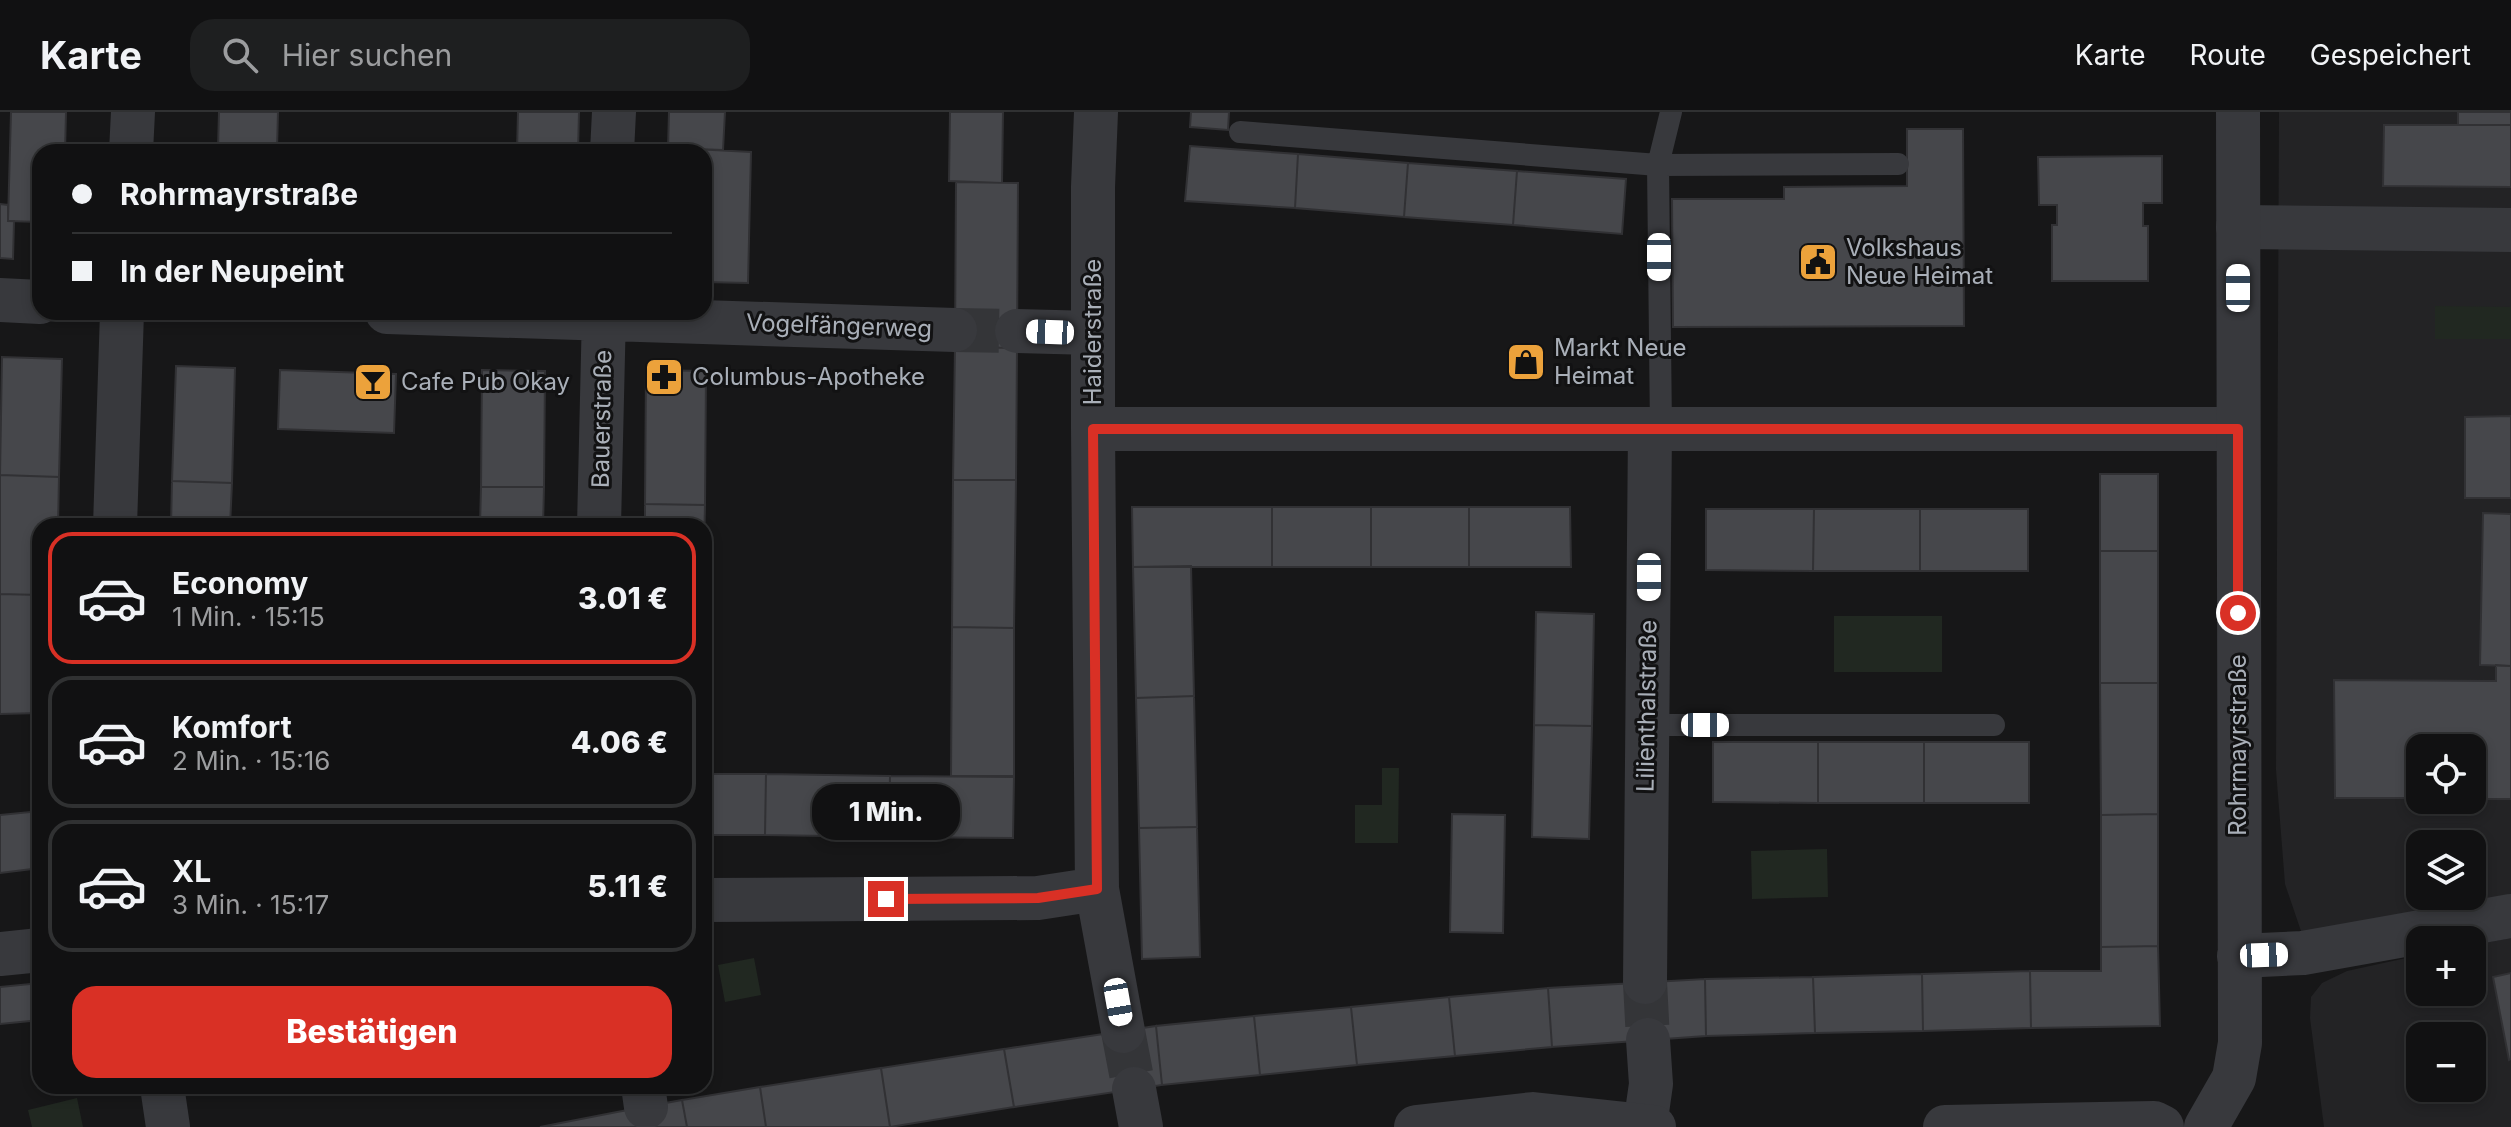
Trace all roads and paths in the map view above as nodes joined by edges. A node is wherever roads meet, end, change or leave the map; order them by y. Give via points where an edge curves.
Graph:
1 (133, 112) edge
2 (614, 112) edge
3 (1096, 112) edge
4 (1671, 112) edge
5 (2238, 112) edge
6 (1240, 132) dead end
7 (131, 144) edge
8 (612, 144) edge
9 (1898, 164) dead end
10 (1658, 165) junction
11 (2238, 227) junction
12 (2511, 230) edge
13 (0, 300) edge
14 (32, 302) edge
15 (122, 320) edge
16 (604, 320) edge
17 (704, 320) edge
18 (955, 330) tunnel mouth
19 (1017, 331) tunnel mouth
20 (1093, 333) junction
21 (1093, 429) junction
22 (1656, 429) junction
23 (2238, 429) junction
24 (115, 518) edge
25 (599, 518) edge
26 (1647, 725) junction
27 (1994, 725) dead end
28 (1097, 889) junction
29 (712, 900) edge
30 (2511, 916) edge
31 (32, 951) edge
32 (0, 954) edge
33 (2239, 956) junction
34 (1645, 982) tunnel mouth
35 (1123, 1031) tunnel mouth
36 (1648, 1040) tunnel mouth
37 (163, 1094) edge
38 (1645, 1126) edge
39 (168, 1127) edge
40 (1416, 1127) edge
41 (1654, 1127) edge
42 (1945, 1127) edge
43 (2162, 1127) edge
44 (2206, 1127) edge

1 - 7 street
2 - 8 street
3 - 20 street, Haiderstraße
4 - 10 lane
5 - 11 street, Rohrmayrstraße
6 - 10 lane
9 - 10 lane
10 - 22 lane
11 - 12 street
11 - 23 street, Rohrmayrstraße
13 - 14 street
15 - 24 street
16 - 25 street, Bauerstraße
17 - 18 street, Vogelfängerweg
19 - 20 street
20 - 21 street, Haiderstraße
21 - 22 street
21 - 28 street, Haiderstraße
22 - 23 street
22 - 26 street, Lilienthalstraße
23 - 33 street, Rohrmayrstraße
26 - 27 lane
26 - 34 street, Lilienthalstraße
28 - 29 street via 1038,898
28 - 35 street, Haiderstraße
30 - 33 street via 2303,953
31 - 32 street
33 - 44 street, Rohrmayrstraße via 2240,1043 2234,1078
36 - 38 street via 1651,1084
37 - 39 street
38 - 40 street via 1533,1114
38 - 41 street
42 - 43 street

